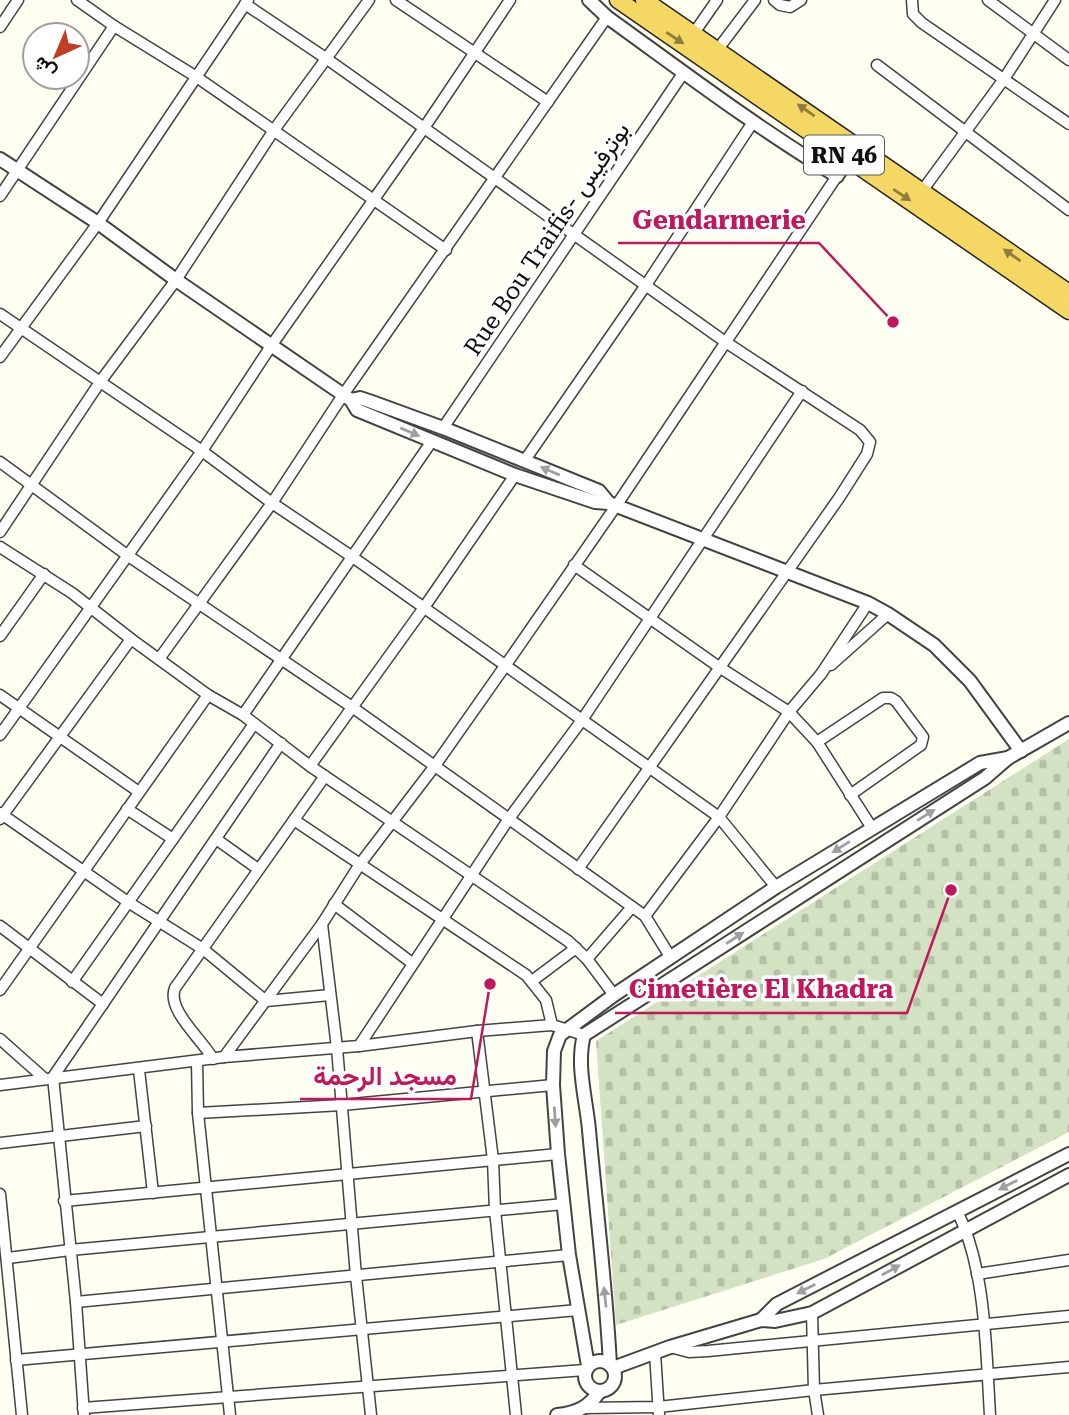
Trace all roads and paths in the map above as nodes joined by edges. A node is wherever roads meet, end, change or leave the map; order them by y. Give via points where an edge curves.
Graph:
1 (18, 0) edge
2 (78, 0) edge
3 (369, 0) edge
4 (396, 0) edge
5 (510, 0) edge
6 (589, 0) edge
7 (618, 0) edge
8 (644, 0) edge
9 (717, 0) edge
10 (755, 0) edge
11 (774, 0) edge
12 (801, 0) edge
13 (912, 0) edge
14 (988, 0) edge
15 (1055, 0) edge
16 (247, 2) edge
17 (607, 17) junction
18 (114, 26) junction
19 (0, 27) edge
20 (694, 33) junction
21 (1033, 33) junction
22 (718, 49) junction
23 (475, 51) junction
24 (327, 59) junction
25 (1069, 60) edge
26 (877, 65) dead end
27 (684, 72) junction
28 (195, 76) junction
29 (1004, 79) junction
30 (548, 102) junction
31 (753, 122) junction
32 (1069, 124) edge
33 (424, 128) junction
34 (274, 130) junction
35 (966, 131) junction
36 (848, 158) junction
37 (0, 159) edge
38 (18, 171) junction
39 (837, 176) junction
40 (495, 179) junction
41 (922, 191) junction
42 (0, 196) edge
43 (372, 200) junction
44 (1069, 210) edge
45 (98, 223) junction
46 (575, 237) junction
47 (446, 250) junction
48 (176, 281) junction
49 (646, 285) junction
50 (1066, 296) edge
51 (0, 314) edge
52 (20, 328) junction
53 (724, 341) junction
54 (271, 346) junction
55 (0, 357) edge
56 (100, 382) junction
57 (802, 391) junction
58 (347, 397) junction
59 (443, 428) junction
60 (432, 441) junction
61 (202, 451) junction
62 (524, 460) junction
63 (0, 462) edge
64 (515, 475) junction
65 (31, 483) junction
66 (272, 503) junction
67 (613, 504) junction
68 (0, 532) edge
69 (700, 540) junction
70 (0, 547) edge
71 (127, 555) junction
72 (354, 558) junction
73 (574, 565) junction
74 (787, 571) junction
75 (44, 575) junction
76 (869, 603) junction
77 (199, 605) junction
78 (88, 608) junction
79 (423, 609) junction
80 (888, 614) junction
81 (650, 617) junction
82 (0, 636) edge
83 (131, 639) junction
84 (159, 659) junction
85 (283, 661) junction
86 (505, 666) junction
87 (719, 667) junction
88 (821, 674) junction
89 (0, 695) edge
90 (208, 695) junction
91 (352, 707) junction
92 (20, 708) junction
93 (789, 712) junction
94 (243, 715) junction
95 (582, 720) junction
96 (1069, 723) edge
97 (254, 724) junction
98 (0, 735) edge
99 (60, 736) junction
100 (817, 742) junction
101 (281, 743) junction
102 (1021, 751) junction
103 (1008, 758) junction
104 (310, 766) junction
105 (434, 767) junction
106 (649, 767) junction
107 (325, 776) junction
108 (139, 792) junction
109 (850, 794) junction
110 (127, 809) junction
111 (1, 816) edge
112 (719, 817) junction
113 (295, 820) junction
114 (508, 820) junction
115 (391, 822) junction
116 (872, 828) junction
117 (173, 839) junction
118 (216, 839) junction
119 (360, 864) junction
120 (258, 869) junction
121 (578, 869) junction
122 (83, 872) junction
123 (471, 876) junction
124 (776, 887) junction
125 (128, 902) junction
126 (334, 904) junction
127 (632, 907) junction
128 (645, 916) junction
129 (160, 920) junction
130 (442, 920) junction
131 (321, 924) junction
132 (0, 926) edge
133 (29, 948) junction
134 (576, 948) junction
135 (203, 949) junction
136 (671, 958) junction
137 (587, 959) junction
138 (412, 963) junction
139 (533, 981) junction
140 (72, 982) junction
141 (0, 990) edge
142 (330, 995) junction
143 (614, 996) junction
144 (266, 1001) junction
145 (103, 1004) junction
146 (552, 1025) junction
147 (567, 1028) junction
148 (477, 1031) junction
149 (584, 1035) junction
150 (0, 1039) edge
151 (359, 1046) junction
152 (338, 1048) junction
153 (219, 1058) junction
154 (197, 1061) junction
155 (139, 1070) junction
156 (49, 1078) junction
157 (0, 1085) edge
158 (554, 1085) junction
159 (484, 1090) junction
160 (342, 1105) junction
161 (198, 1113) junction
162 (146, 1126) junction
163 (59, 1137) junction
164 (0, 1143) edge
165 (558, 1154) junction
166 (1069, 1154) edge
167 (493, 1160) junction
168 (348, 1174) junction
169 (1069, 1175) edge
170 (207, 1187) junction
171 (153, 1193) junction
172 (0, 1194) edge
173 (64, 1201) junction
174 (564, 1204) junction
175 (495, 1210) junction
176 (957, 1212) junction
177 (353, 1223) junction
178 (966, 1229) junction
179 (212, 1237) junction
180 (70, 1250) junction
181 (569, 1255) junction
182 (8, 1258) junction
183 (1069, 1260) edge
184 (501, 1263) junction
185 (977, 1274) junction
186 (356, 1276) junction
187 (217, 1289) junction
188 (76, 1302) junction
189 (578, 1310) junction
190 (812, 1314) junction
191 (1069, 1316) edge
192 (506, 1317) junction
193 (761, 1320) junction
194 (983, 1324) junction
195 (362, 1329) junction
196 (222, 1340) junction
197 (813, 1340) junction
198 (670, 1347) junction
199 (652, 1354) junction
200 (79, 1355) junction
201 (16, 1360) junction
202 (1069, 1367) edge
203 (587, 1368) junction
204 (612, 1372) junction
205 (988, 1374) junction
206 (513, 1376) junction
207 (368, 1387) junction
208 (814, 1390) junction
209 (600, 1391) junction
210 (229, 1397) junction
211 (584, 1408) junction
212 (658, 1411) edge
213 (84, 1412) edge
214 (22, 1415) edge
215 (230, 1415) edge
216 (371, 1415) edge
217 (516, 1415) edge
218 (557, 1415) edge
219 (818, 1415) edge
220 (990, 1415) edge

1 - 19 street
2 - 18 street
3 - 24 street
4 - 23 street
5 - 23 street
6 - 17 street
7 -> 36 highway, RN 46
8 - 20 highway, RN 46
9 - 20 street
10 - 22 street
11 - 12 street via 790,8
13 - 29 street via 913,14 922,23
14 - 21 street
15 - 21 street
16 - 24 street
16 - 28 street
17 - 27 street
17 - 30 street
18 - 28 street
18 - 38 street
20 - 22 highway, RN 46
21 - 25 street
21 - 29 street
41 -> 22 highway, RN 46
23 - 30 street
23 - 33 street
24 - 33 street
24 - 34 street
26 - 35 street
27 - 31 street
27 - 46 street, Rue Bou Traifis- بوترفيس
28 - 34 street
28 - 45 street
29 - 32 street
29 - 35 street
30 - 40 street
31 - 39 street
31 - 49 street
33 - 40 street
33 - 43 street
34 - 43 street
34 - 48 street
35 - 41 street
35 - 44 street
36 - 39 street
36 -> 50 highway, RN 46
37 - 38 street
38 - 42 street
38 - 45 street
39 - 53 street
40 - 46 street
40 - 47 street
50 -> 41 highway, RN 46
43 - 47 street
43 - 54 street
45 - 48 street
45 - 52 street
46 - 49 street
46 - 59 street, Rue Bou Traifis- بوترفيس
47 - 58 street
48 - 54 street
48 - 56 street
49 - 53 street
49 - 62 street
51 - 52 street
52 - 55 street
52 - 56 street
53 - 57 street
53 - 67 street
54 - 58 street
54 - 61 street
56 - 61 street
56 - 65 street
57 - 69 street
57 - 74 street via 860,430 870,448
58 - 59 street
58 -> 60 street via 357,410
58 - 66 street
59 - 62 street
60 - 64 street
60 - 72 street
61 - 66 street
61 - 71 street
67 -> 62 street via 599,491
63 - 65 street
64 - 67 street
64 - 79 street
65 - 68 street
65 - 71 street
66 - 72 street
66 - 77 street
67 - 69 street
67 - 73 street
69 - 74 street
69 - 81 street
70 - 75 street
71 - 77 street
71 - 78 street
72 - 79 street
72 - 85 street
73 - 81 street
73 - 86 street
74 - 76 street
74 - 87 street
75 - 78 street
75 - 82 street
76 - 80 street
76 - 88 street
77 - 84 street
77 - 85 street
78 - 83 street
78 - 92 street
79 - 86 street
79 - 91 street
80 - 88 street
80 - 102 street via 934,645 970,681
81 - 87 street
81 - 95 street
83 - 84 street
83 - 99 street
84 - 90 street
85 - 91 street
85 - 94 street
86 - 95 street
86 - 105 street
87 - 93 street
87 - 106 street
88 - 93 street
89 - 92 street
90 - 94 street
90 - 108 street
91 - 104 street
91 - 105 street
92 - 98 street
92 - 99 street
93 - 100 street
93 - 112 street
94 - 97 street
95 - 106 street
95 - 114 street
96 - 102 street
97 - 101 street
97 - 117 street
99 - 108 street
99 - 111 street
100 - 109 street
100 - 109 street via 883,698 896,701 923,737 921,744
101 - 104 street
101 - 118 street
102 - 103 street
103 - 116 street via 980,763
149 -> 103 street via 985,778
104 - 107 street
105 - 114 street
105 - 115 street
106 - 112 street
106 - 121 street
107 - 113 street
107 - 115 street
108 - 110 street
109 - 116 street
110 - 117 street
110 - 122 street
111 - 122 street
112 - 124 street
112 - 128 street
113 - 119 street
113 - 120 street
114 - 121 street
114 - 123 street
115 - 119 street
115 - 123 street
116 -> 124 street
117 - 125 street
118 - 120 street
118 - 129 street
119 - 126 street
119 - 130 street
120 - 135 street
121 - 127 street
122 - 125 street
122 - 133 street
123 - 130 street
123 - 134 street
124 - 136 street
125 - 129 street
125 - 140 street
126 - 131 street
126 - 138 street
127 - 128 street
127 - 137 street
128 - 136 street
129 - 135 street
129 - 145 street
130 - 138 street
130 - 139 street
131 - 142 street
131 - 144 street
132 - 133 street
133 - 140 street
133 - 141 street
134 - 137 street
134 - 139 street
135 - 144 street
135 - 153 street via 172,995 178,1012
136 - 143 street
137 - 143 street
138 - 151 street
139 - 146 street via 546,1000
140 - 145 street
142 - 144 street
142 - 152 street
143 - 147 street
144 - 153 street
145 - 156 street
146 - 147 street
146 - 148 street
147 - 149 street
147 - 158 street via 555,1046
148 - 151 street
148 - 159 street
204 -> 149 street via 579,1051
150 - 156 street
151 - 152 street
152 - 153 street
152 - 160 street
153 - 154 street
154 - 155 street
154 - 161 street
155 - 156 street
155 - 162 street
156 - 157 street
156 - 163 street
158 - 159 street
158 -> 165 street
159 - 160 street
159 - 167 street
160 - 161 street
160 - 168 street
161 - 170 street
162 - 163 street
162 - 171 street
163 - 164 street
163 - 173 street
165 - 167 street
165 - 174 street
166 -> 176 street
167 - 168 street
167 - 175 street
168 - 170 street
168 - 177 street
169 - 178 street
170 - 171 street
170 - 179 street
171 - 173 street
172 - 182 street
173 - 180 street
174 - 175 street
174 - 181 street
175 - 177 street
175 - 184 street
176 - 178 street
176 -> 193 street via 777,1304
177 - 179 street
177 - 186 street
178 - 185 street
190 -> 178 street
179 - 180 street
179 - 187 street
180 - 182 street
180 - 188 street
181 - 184 street
181 - 189 street
182 - 201 street
183 - 185 street
184 - 186 street
184 - 192 street
185 - 194 street
186 - 187 street
186 - 195 street
187 - 188 street
187 - 196 street
188 - 200 street
189 - 192 street
189 - 203 street
190 - 193 street
190 - 197 street
191 - 194 street
192 - 195 street
192 - 206 street
193 - 198 street
194 - 197 street
194 - 205 street
195 - 196 street
195 - 207 street
196 - 200 street
196 - 210 street
197 - 198 street via 689,1352
197 - 208 street
198 - 199 street
199 - 204 street
199 - 212 street
200 - 201 street
200 - 213 street
201 - 214 street
202 - 205 street
203 - 204 street via 601,1361
203 - 206 street
203 - 209 street via 588,1386
204 - 209 street via 608,1389
205 - 208 street
205 - 220 street
206 - 207 street
206 - 217 street
207 - 210 street
207 - 216 street
208 - 212 street
208 - 219 street
209 - 211 street
210 - 213 street
210 - 215 street
211 - 212 street
211 - 218 street

